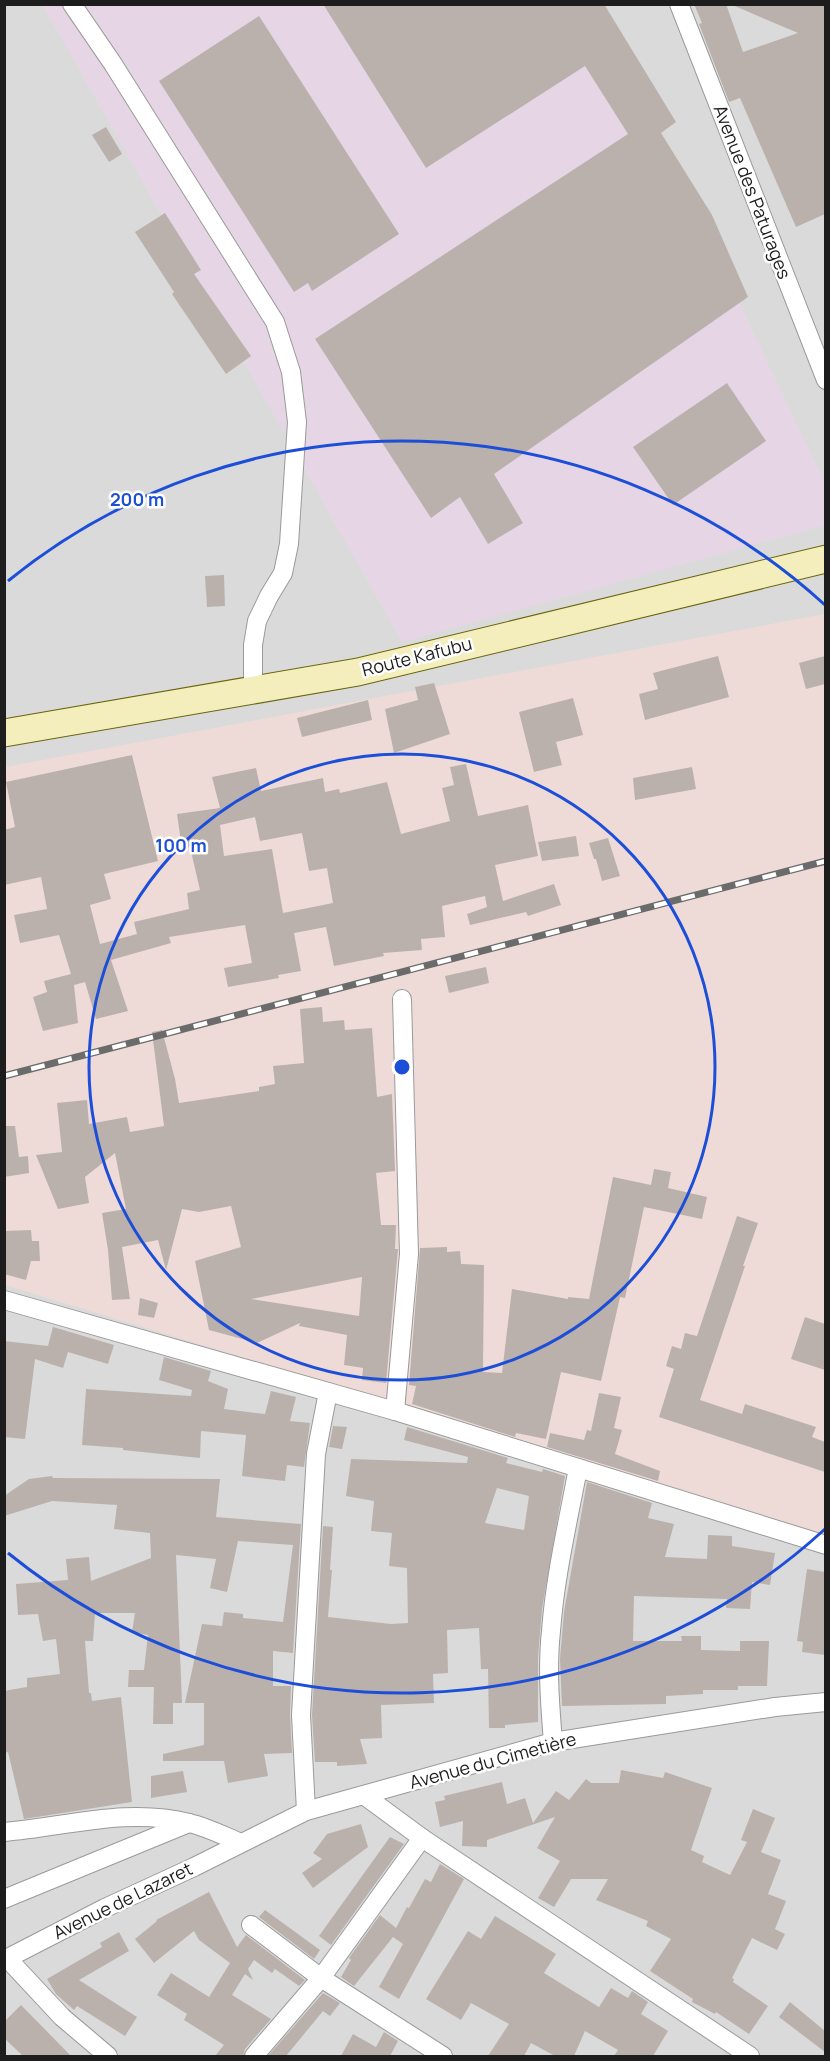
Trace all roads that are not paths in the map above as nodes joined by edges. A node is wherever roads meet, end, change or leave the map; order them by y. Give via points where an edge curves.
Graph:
1 (72, 4) edge
2 (679, 4) edge
3 (825, 380) edge
4 (825, 559) edge
5 (253, 690) junction
6 (4, 733) edge
7 (402, 999) dead end
8 (4, 1300) edge
9 (328, 1392) junction
10 (396, 1411) junction
11 (579, 1468) junction
12 (825, 1545) edge
13 (825, 1702) edge
14 (553, 1742) junction
15 (365, 1796) junction
16 (306, 1811) junction
17 (190, 1823) junction
18 (4, 1832) edge
19 (422, 1838) junction
20 (241, 1843) junction
21 (4, 1899) edge
22 (251, 1924) dead end
23 (6, 1959) edge
24 (321, 1978) junction
25 (108, 2056) edge
26 (254, 2056) edge
27 (443, 2056) edge
28 (750, 2056) edge

1 - 5 street via 275,322 291,372 297,422 289,544 282,573 257,621
2 - 3 street, Avenue des Paturages
4 - 5 main road, Route Kafubu via 358,672
5 - 6 main road, Route Kafubu
7 - 10 street via 409,1254
8 - 9 street
9 - 10 street
9 - 16 street via 316,1454 301,1715
10 - 11 street
11 - 12 street
11 - 14 street via 561,1555 551,1631 548,1691
13 - 14 street, Avenue du Cimetière
14 - 15 street, Avenue du Cimetière
15 - 16 street, Avenue du Cimetière
15 - 19 street
16 - 20 street, Avenue du Cimetière
17 - 18 street via 138,1816
17 - 20 street
17 - 21 street
19 - 24 street
19 - 28 street
20 - 23 street, Avenue de Lazaret
22 - 24 street
23 - 25 street via 62,2017
24 - 26 street
24 - 27 street

